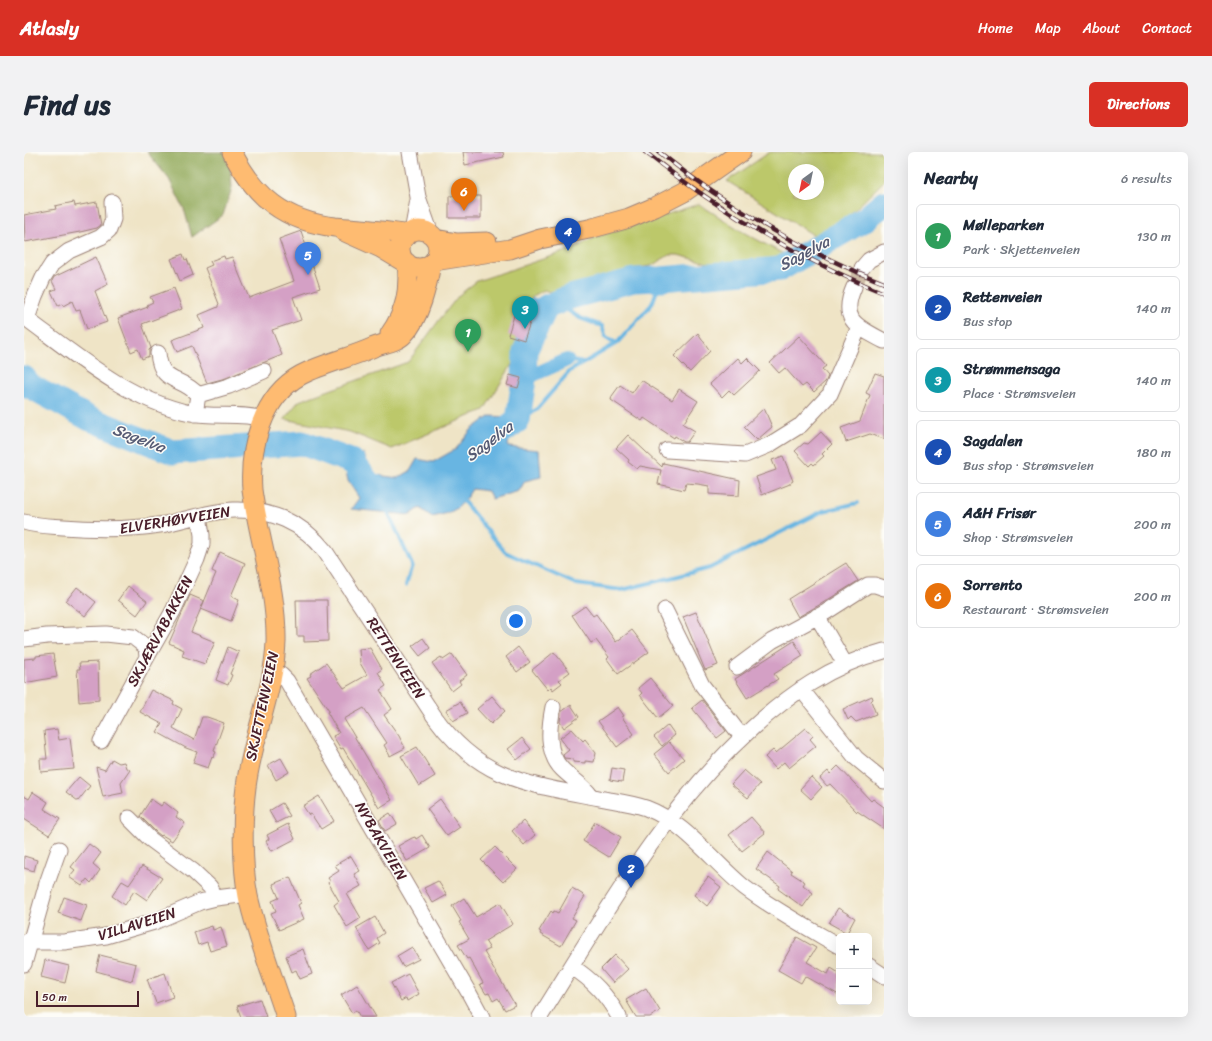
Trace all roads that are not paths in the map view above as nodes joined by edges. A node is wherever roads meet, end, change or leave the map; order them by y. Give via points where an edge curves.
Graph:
1 (232, 152) edge
2 (410, 152) edge
3 (741, 152) edge
4 (418, 197) junction
5 (112, 202) dead end
6 (334, 226) junction
7 (410, 234) junction
8 (433, 237) junction
9 (540, 239) junction
10 (884, 252) edge
11 (407, 263) junction
12 (432, 263) junction
13 (862, 268) tunnel mouth
14 (854, 287) tunnel mouth
15 (25, 318) edge
16 (859, 326) junction
17 (884, 341) edge
18 (383, 343) junction
19 (158, 353) dead end
20 (264, 371) dead end
21 (198, 395) junction
22 (195, 414) junction
23 (261, 427) junction
24 (667, 450) dead end
25 (256, 512) junction
26 (199, 516) junction
27 (24, 522) edge
28 (884, 588) edge
29 (665, 610) dead end
30 (817, 616) junction
31 (24, 639) edge
32 (884, 651) edge
33 (147, 657) junction
34 (845, 664) junction
35 (737, 667) dead end
36 (273, 671) junction
37 (801, 689) junction
38 (553, 707) dead end
39 (742, 737) junction
40 (101, 741) dead end
41 (884, 781) edge
42 (591, 796) junction
43 (129, 818) dead end
44 (668, 820) junction
45 (59, 850) dead end
46 (248, 894) junction
47 (216, 898) junction
48 (27, 942) edge
49 (836, 944) edge
50 (24, 964) edge
51 (572, 967) junction
52 (872, 968) edge
53 (884, 976) edge
54 (286, 1017) edge
55 (482, 1017) edge
56 (540, 1017) edge
57 (619, 1017) edge

1 - 6 main road via 249,181 273,205 297,218
2 - 4 street
3 - 9 main road via 684,192 642,213 597,227
4 - 7 street
4 - 8 street
5 - 15 street via 113,219 109,230 101,237 69,251 52,264
6 - 7 main road
6 - 11 main road
7 - 8 main road via 422,231
7 - 11 main road via 404,239 401,249
8 - 9 main road via 463,243
8 - 12 main road via 438,253
9 - 12 main road via 510,249
10 - 13 street via 869,260
11 - 12 main road via 419,268
11 - 18 main road via 409,284 405,305
12 - 18 main road, SKJETTENVEIEN via 411,325 404,335
14 - 16 street via 848,309 850,318
15 - 22 street via 120,385 156,402
16 - 17 street
16 - 24 street via 830,394 801,425 769,445 745,455
18 - 23 main road, SKJETTENVEIEN via 299,376 277,395
19 - 21 street via 161,368 166,374 192,388
20 - 21 street via 229,386
21 - 22 street
22 - 23 street via 247,416
23 - 25 main road, SKJETTENVEIEN via 253,460 252,482
25 - 26 street, ELVERHØYVEIEN via 234,510
25 - 36 main road, SKJETTENVEIEN via 274,604 276,641
25 - 42 street, RETTENVEIEN via 290,521 320,545 434,716 467,753 492,770 511,778
26 - 27 street, ELVERHØYVEIEN via 121,530 78,529
26 - 33 street, SKJÆRVABAKKEN via 202,535 200,553 173,612
28 - 30 street via 868,585
29 - 39 street via 702,685
30 - 34 street
30 - 35 street via 772,641
31 - 33 street via 106,634 133,637 146,647
32 - 34 street
33 - 40 street, SKJÆRVABAKKEN
34 - 37 street
36 - 46 main road, SKJETTENVEIEN via 246,787 244,839
36 - 55 street, NYBAKVEIEN via 286,680
37 - 39 street
37 - 41 street via 856,758
38 - 42 street via 550,732 552,753 560,767 579,782
39 - 44 street via 697,784
42 - 44 street, RETTENVEIEN via 638,806
43 - 47 street via 150,839 199,876
44 - 49 street, RETTENVEIEN via 746,888
44 - 51 street via 617,894
45 - 48 street
46 - 47 street, VILLAVEIEN
46 - 54 main road, SKJETTENVEIEN via 260,940
47 - 48 street, VILLAVEIEN via 200,902 154,922 106,936 64,942
48 - 50 street
51 - 56 street
51 - 57 street via 597,986
52 - 53 street

